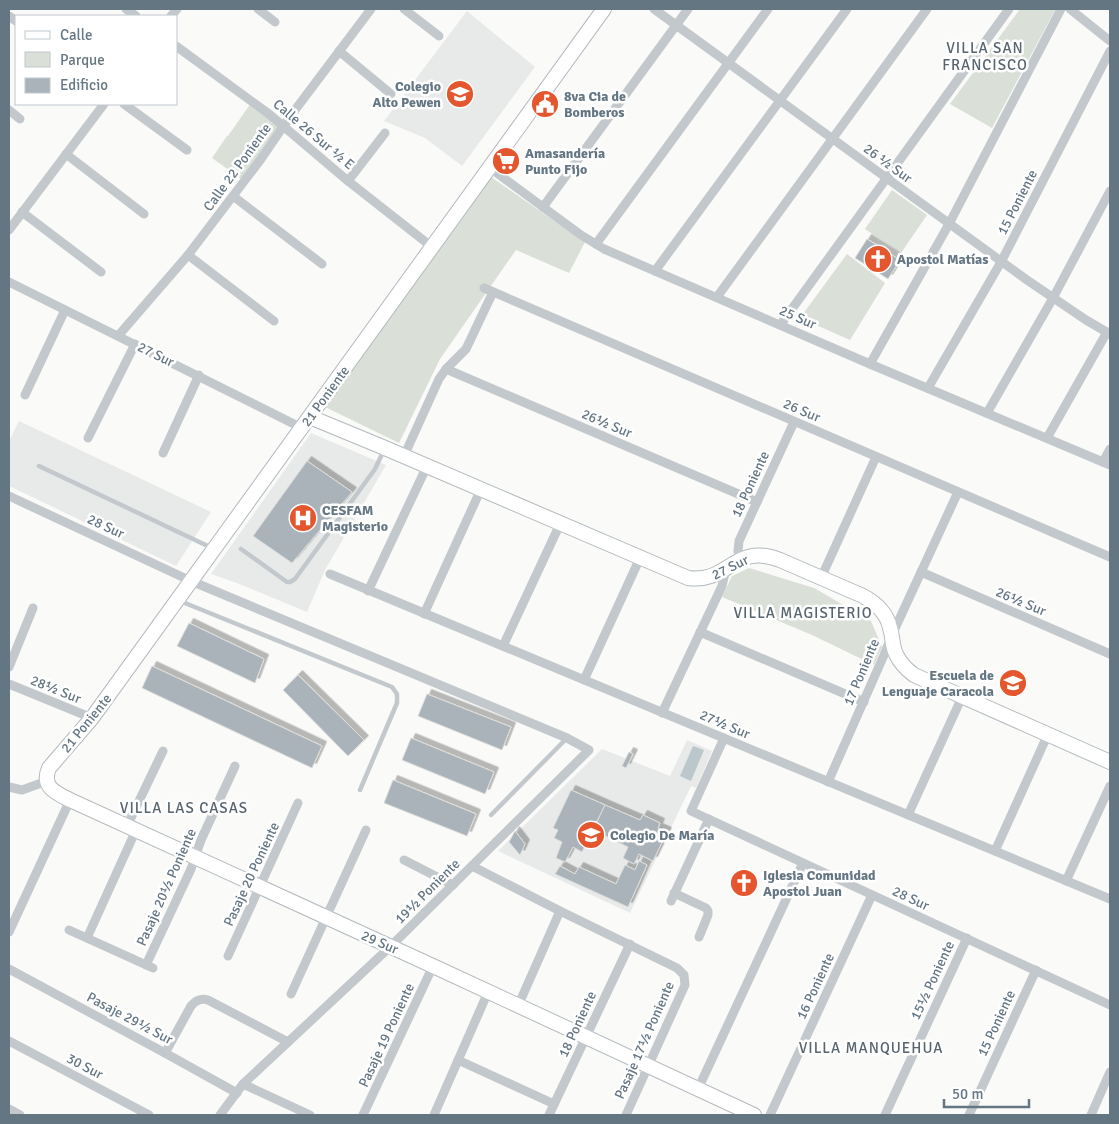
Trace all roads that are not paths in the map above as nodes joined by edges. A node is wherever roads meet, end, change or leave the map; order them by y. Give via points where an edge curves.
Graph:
1 (258, 9) edge
2 (371, 9) edge
3 (404, 9) edge
4 (604, 9) edge
5 (654, 9) edge
6 (688, 9) edge
7 (768, 9) edge
8 (847, 9) edge
9 (927, 9) edge
10 (1009, 9) edge
11 (1061, 9) edge
12 (1073, 10) edge
13 (275, 22) dead end
14 (676, 25) junction
15 (439, 36) dead end
16 (1110, 41) edge
17 (178, 47) edge
18 (339, 51) junction
19 (1110, 51) edge
20 (728, 62) junction
21 (391, 94) dead end
22 (780, 100) junction
23 (103, 105) edge
24 (125, 105) edge
25 (9, 110) edge
26 (20, 119) dead end
27 (284, 126) junction
28 (385, 134) dead end
29 (832, 139) junction
30 (187, 150) dead end
31 (66, 154) junction
32 (490, 168) junction
33 (887, 178) junction
34 (348, 180) junction
35 (1110, 191) edge
36 (233, 196) junction
37 (543, 207) junction
38 (22, 212) junction
39 (144, 214) dead end
40 (949, 224) junction
41 (9, 230) edge
42 (596, 244) junction
43 (432, 247) junction
44 (188, 255) junction
45 (1001, 262) junction
46 (322, 264) dead end
47 (655, 271) junction
48 (101, 272) dead end
49 (9, 282) edge
50 (484, 288) dead end
51 (493, 292) junction
52 (717, 297) junction
53 (1053, 298) junction
54 (65, 310) junction
55 (274, 321) dead end
56 (780, 324) junction
57 (1109, 333) edge
58 (118, 336) junction
59 (135, 344) junction
60 (870, 364) junction
61 (446, 369) junction
62 (199, 376) junction
63 (928, 388) junction
64 (24, 395) dead end
65 (987, 413) junction
66 (306, 422) junction
67 (794, 422) junction
68 (88, 438) dead end
69 (1047, 438) junction
70 (385, 448) junction
71 (1110, 449) edge
72 (163, 453) dead end
73 (404, 456) junction
74 (876, 457) junction
75 (1106, 463) edge
76 (39, 466) dead end
77 (427, 466) junction
78 (481, 490) junction
79 (958, 492) junction
80 (9, 496) edge
81 (757, 502) junction
82 (560, 524) junction
83 (214, 549) junction
84 (240, 549) dead end
85 (1110, 557) edge
86 (640, 558) junction
87 (740, 559) junction
88 (726, 569) junction
89 (921, 572) junction
90 (330, 574) dead end
91 (820, 578) junction
92 (191, 581) junction
93 (368, 590) junction
94 (178, 600) junction
95 (33, 608) dead end
96 (424, 614) junction
97 (700, 632) junction
98 (892, 635) junction
99 (503, 646) junction
100 (1110, 654) edge
101 (9, 667) edge
102 (584, 680) junction
103 (9, 684) edge
104 (962, 697) junction
105 (864, 702) junction
106 (662, 713) junction
107 (92, 718) junction
108 (1048, 734) junction
109 (567, 738) junction
110 (724, 738) junction
111 (589, 750) joint
112 (163, 751) dead end
113 (1110, 762) edge
114 (234, 766) dead end
115 (47, 781) junction
116 (828, 782) junction
117 (1110, 786) edge
118 (9, 787) edge
119 (360, 790) dead end
120 (70, 800) junction
121 (298, 803) dead end
122 (491, 815) dead end
123 (908, 815) junction
124 (709, 819) junction
125 (132, 828) junction
126 (366, 830) dead end
127 (994, 851) junction
128 (195, 857) junction
129 (404, 860) dead end
130 (803, 863) junction
131 (472, 866) junction
132 (1066, 881) junction
133 (452, 885) junction
134 (260, 887) junction
135 (872, 895) junction
136 (1110, 899) edge
137 (560, 911) junction
138 (326, 917) junction
139 (69, 930) dead end
140 (9, 932) edge
141 (699, 936) dead end
142 (87, 938) junction
143 (967, 938) junction
144 (630, 944) junction
145 (391, 946) junction
146 (228, 956) dead end
147 (433, 966) junction
148 (9, 970) edge
149 (1036, 970) junction
150 (488, 992) junction
151 (291, 994) dead end
152 (1110, 1005) edge
153 (518, 1006) junction
154 (586, 1037) junction
155 (9, 1041) edge
156 (288, 1042) junction
157 (165, 1053) junction
158 (458, 1060) junction
159 (648, 1066) junction
160 (1110, 1072) edge
161 (243, 1084) junction
162 (698, 1089) junction
163 (237, 1093) junction
164 (554, 1104) junction
165 (9, 1109) edge
166 (731, 1110) edge
167 (20, 1115) edge
168 (149, 1115) edge
169 (220, 1115) edge
170 (310, 1115) edge
171 (363, 1115) edge
172 (434, 1115) edge
173 (549, 1115) edge
174 (626, 1115) edge
175 (754, 1115) edge
176 (770, 1115) edge
177 (885, 1115) edge
178 (969, 1115) edge
179 (1091, 1115) edge

1 - 13 street
2 - 18 street, Calle 22 Poniente
3 - 15 street
4 - 32 street, 21 Poniente
5 - 14 street, 26 ½ Sur
6 - 14 street
7 - 20 street
8 - 22 street
9 - 29 street
10 - 33 street
11 - 40 street
12 - 16 street
14 - 20 street, 26 ½ Sur
14 - 37 street
17 - 27 street, Calle 26 Sur ½ E
18 - 21 street
18 - 27 street, Calle 22 Poniente
19 - 45 street, 15 Poniente
20 - 22 street, 26 ½ Sur
20 - 42 street
22 - 29 street, 26 ½ Sur
22 - 47 street
23 - 31 street
24 - 30 street
25 - 26 street
27 - 34 street, Calle 26 Sur ½ E
27 - 36 street, Calle 22 Poniente
28 - 34 street
29 - 33 street, 26 ½ Sur
29 - 52 street
31 - 38 street
31 - 39 street
32 - 37 street, 25 Sur
32 - 43 street, 21 Poniente
33 - 40 street, 26 ½ Sur
33 - 56 street
34 - 43 street, Calle 26 Sur ½ E
35 - 53 street
36 - 44 street, Calle 22 Poniente
36 - 46 street
37 - 42 street, 25 Sur
38 - 41 street
38 - 48 street
40 - 45 street, 26 ½ Sur
40 - 60 street
42 - 47 street, 25 Sur
43 - 66 street, 21 Poniente
44 - 55 street
44 - 58 street, Calle 22 Poniente
45 - 53 street, 26 ½ Sur
45 - 63 street, 15 Poniente
47 - 52 street, 25 Sur
49 - 54 street, 27 Sur
50 - 51 street, 26 Sur
51 - 61 street via 466,349
51 - 67 street, 26 Sur
52 - 56 street, 25 Sur
53 - 57 street, 26 ½ Sur
53 - 65 street
54 - 58 street, 27 Sur
54 - 64 street
56 - 60 street, 25 Sur
57 - 69 street
58 - 59 street, 27 Sur
59 - 62 street, 27 Sur
59 - 68 street
60 - 63 street, 25 Sur
61 - 73 street
61 - 81 street, 26½ Sur
62 - 66 street, 27 Sur
62 - 72 street
63 - 65 street, 25 Sur
65 - 69 street, 25 Sur
66 - 70 street, 27 Sur
66 - 83 street, 21 Poniente
67 - 74 street, 26 Sur
67 - 81 street, 18 Poniente
69 - 75 street, 25 Sur
70 - 73 street, 27 Sur
70 - 84 lane via 375,469 295,579 287,582
71 - 75 street
73 - 77 street, 27 Sur
74 - 79 street, 26 Sur
74 - 91 street
76 - 83 lane
77 - 78 street, 27 Sur
77 - 93 street
78 - 82 street, 27 Sur
78 - 96 street
79 - 85 street, 26 Sur
79 - 89 street, 17 Poniente
80 - 92 street, 28 Sur
81 - 87 street, 18 Poniente via 739,541
82 - 86 street, 27 Sur
82 - 99 street
83 - 92 street, 21 Poniente
86 - 88 street, 27 Sur via 694,579 709,578
86 - 102 street
87 - 88 street, 27 Sur
87 - 91 street, 27 Sur via 754,555 774,558
88 - 97 street via 722,586
89 - 98 street, 17 Poniente
89 - 100 street, 26½ Sur
90 - 93 street, 27½ Sur
91 - 98 street, 27 Sur via 875,604 888,621
92 - 94 street, 21 Poniente
92 - 109 street, 28 Sur
93 - 96 street, 27½ Sur
94 - 107 street, 21 Poniente
94 - 119 lane via 392,687 397,694 397,703
95 - 101 street
96 - 99 street, 27½ Sur
97 - 105 street
97 - 106 street
98 - 104 street, 27 Sur via 896,654 903,666 920,679
98 - 105 street, 17 Poniente
99 - 102 street, 27½ Sur
102 - 106 street, 27½ Sur
103 - 107 street, 28½ Sur
104 - 108 street, 27 Sur
104 - 123 street
105 - 116 street, 17 Poniente
106 - 110 street, 27½ Sur
107 - 115 street, 21 Poniente via 49,768
108 - 113 street, 27 Sur
108 - 127 street
109 - 111 street, 28 Sur
109 - 122 lane
110 - 116 street, 27½ Sur
110 - 124 street, 28 Sur via 691,811
111 - 131 street, 19½ Poniente
112 - 125 street
114 - 128 street, Pasaje 20½ Poniente
115 - 118 street via 22,790
115 - 120 street, 29 Sur via 54,792
116 - 123 street, 27½ Sur
117 - 132 street
120 - 125 street, 29 Sur
120 - 140 street
121 - 134 street, Pasaje 20 Poniente
123 - 127 street, 27½ Sur
124 - 130 street, 28 Sur
124 - 141 street via 673,897 706,908 708,916
125 - 128 street, 29 Sur
125 - 142 street
126 - 138 street
127 - 132 street, 27½ Sur
128 - 134 street, 29 Sur
128 - 142 street, Pasaje 20½ Poniente via 150,966
129 - 133 street
130 - 135 street, 28 Sur
130 - 162 street
131 - 133 street, 19½ Poniente
131 - 137 street
132 - 136 street, 27½ Sur
133 - 145 street, 19½ Poniente
134 - 138 street, 29 Sur
134 - 146 street, Pasaje 20 Poniente
135 - 143 street, 28 Sur
135 - 176 street, 16 Poniente
137 - 144 street
137 - 153 street
138 - 145 street, 29 Sur
138 - 151 street
139 - 142 street
143 - 149 street, 28 Sur
143 - 177 street, 15½ Poniente
144 - 154 street, 18 Poniente
144 - 159 street, Pasaje 17½ Poniente via 684,974 685,985
145 - 147 street, 29 Sur
145 - 156 street, 19½ Poniente
147 - 150 street, 29 Sur
147 - 171 street, Pasaje 19 Poniente
148 - 157 street, Pasaje 29½ Sur
149 - 152 street, 28 Sur
149 - 178 street, 15 Poniente
150 - 153 street, 29 Sur
150 - 158 street
153 - 154 street, 29 Sur
154 - 159 street, 29 Sur
154 - 164 street, 18 Poniente
155 - 168 street, 30 Sur
156 - 157 street via 208,1000 199,999 191,1006
156 - 161 street, 19½ Poniente
157 - 163 street, Pasaje 29½ Sur
158 - 164 street
158 - 172 street
159 - 162 street, 29 Sur
159 - 174 street, Pasaje 17½ Poniente
160 - 179 street
161 - 163 street, 19½ Poniente
161 - 170 street
162 - 166 street, 29 Sur
163 - 169 street, 19½ Poniente
164 - 173 street, 18 Poniente
165 - 167 street
166 - 175 street, 29 Sur

